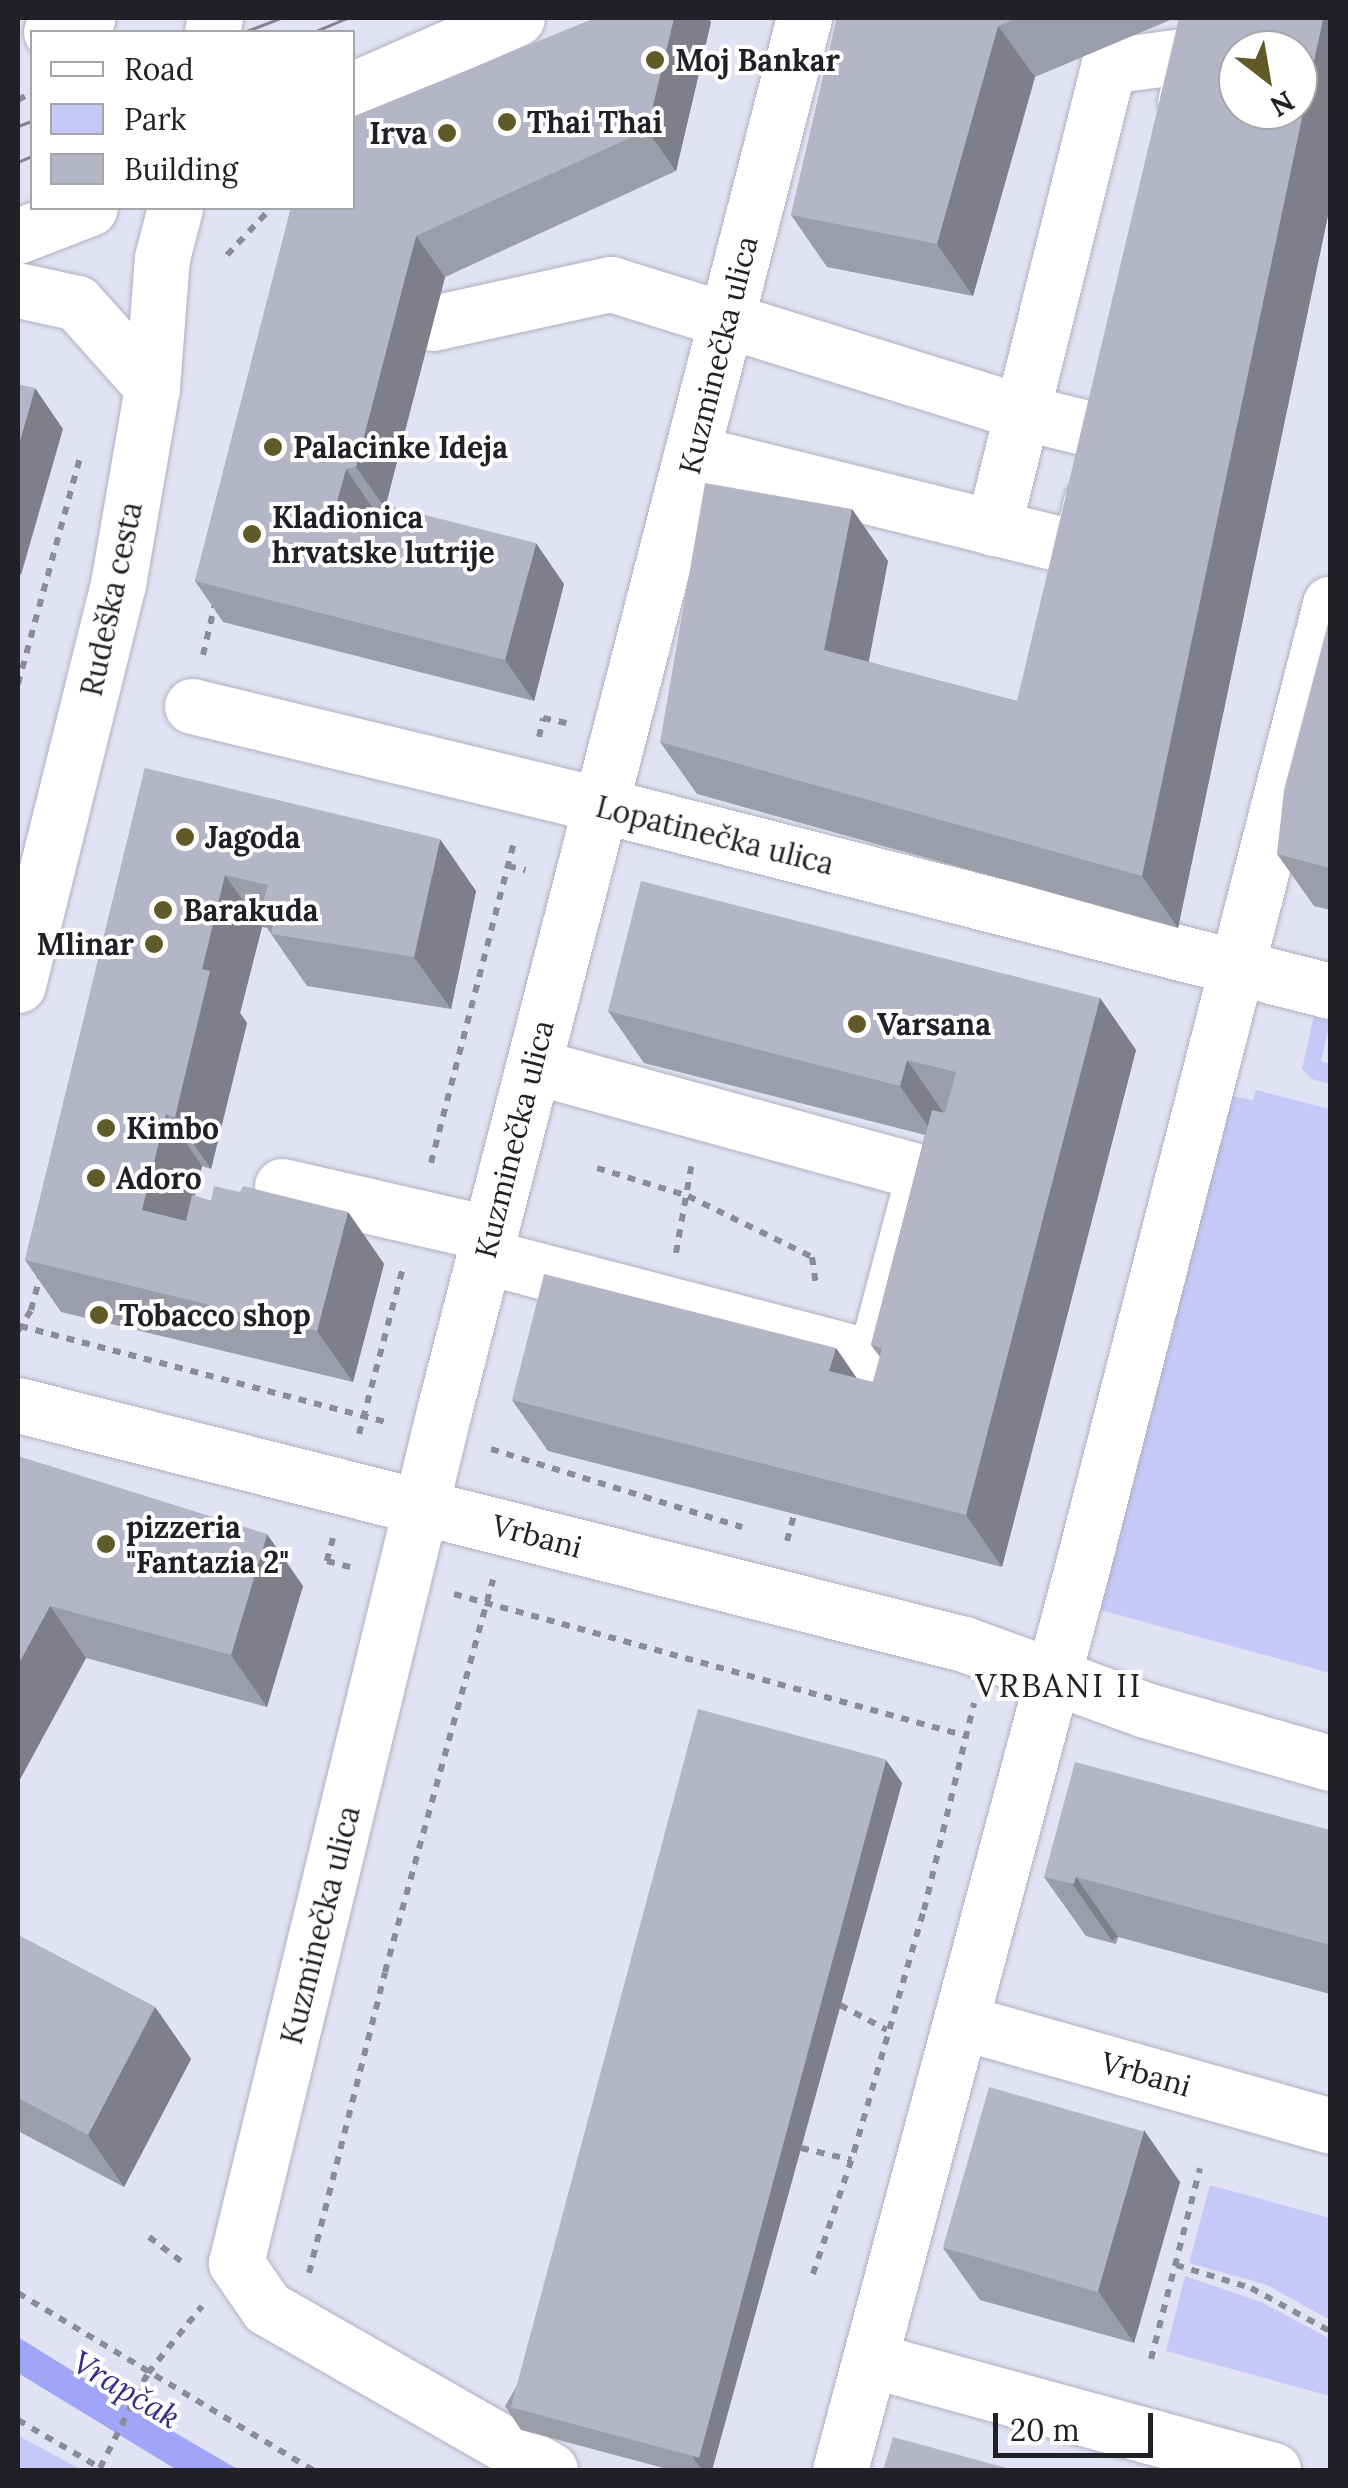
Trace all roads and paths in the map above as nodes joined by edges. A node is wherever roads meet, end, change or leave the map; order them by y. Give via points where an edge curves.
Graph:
1 (86, 18) edge
2 (517, 18) edge
3 (804, 18) edge
4 (56, 30) edge
5 (30, 47) edge
6 (20, 81) edge
7 (355, 89) edge
8 (1174, 149) edge
9 (85, 210) edge
10 (174, 210) edge
11 (269, 210) edge
12 (18, 236) edge
13 (228, 254) dead end
14 (18, 290) edge
15 (728, 318) junction
16 (433, 323) dead end
17 (1121, 376) edge
18 (152, 387) junction
19 (1022, 412) junction
20 (1107, 433) junction
21 (82, 451) dead end
22 (693, 453) junction
23 (993, 528) junction
24 (218, 591) edge
25 (1330, 604) edge
26 (18, 684) edge
27 (192, 706) joint
28 (601, 805) junction
29 (1238, 968) junction
30 (18, 985) edge
31 (1330, 991) edge
32 (533, 1066) junction
33 (700, 1111) junction
34 (597, 1168) dead end
35 (282, 1186) dead end
36 (688, 1196) junction
37 (488, 1245) junction
38 (46, 1253) edge
39 (666, 1304) junction
40 (19, 1329) edge
41 (824, 1345) junction
42 (18, 1405) edge
43 (439, 1436) junction
44 (524, 1457) edge
45 (424, 1506) junction
46 (794, 1514) edge
47 (786, 1541) dead end
48 (987, 1652) junction
49 (1053, 1678) junction
50 (966, 1736) junction
51 (1330, 1763) edge
52 (840, 2005) dead end
53 (960, 2022) junction
54 (887, 2030) junction
55 (1330, 2126) edge
56 (801, 2148) dead end
57 (852, 2160) junction
58 (1200, 2168) dead end
59 (236, 2263) junction
60 (1176, 2265) junction
61 (813, 2274) dead end
62 (18, 2293) edge
63 (296, 2324) junction
64 (1330, 2331) edge
65 (1151, 2359) dead end
66 (872, 2360) junction
67 (148, 2373) junction
68 (18, 2420) edge
69 (313, 2470) edge
70 (550, 2470) edge
71 (840, 2470) edge
72 (1273, 2470) edge

1 - 4 street
2 - 7 street
3 - 15 street, Kuzminečka ulica
5 - 6 street
8 - 19 street via 1197,54 1108,66
9 - 12 street
10 - 18 street, Rudeška cesta via 162,258
11 - 13 path
14 - 18 street via 77,304
15 - 16 street via 610,284
15 - 19 street
15 - 22 street, Kuzminečka ulica
17 - 20 street
18 - 30 street, Rudeška cesta via 118,584
19 - 20 street
19 - 23 street
20 - 23 street via 1080,549
21 - 26 path
22 - 23 street
22 - 28 street, Kuzminečka ulica
24 - 27 path
25 - 29 street
27 - 28 street, Lopatinečka ulica
28 - 29 street, Lopatinečka ulica
28 - 32 street, Kuzminečka ulica
29 - 31 street, Lopatinečka ulica
29 - 49 street
32 - 33 street
32 - 37 street, Kuzminečka ulica
33 - 36 path
33 - 41 street via 924,1173 874,1358
34 - 36 path
35 - 37 street
36 - 39 path
36 - 41 path via 812,1257
37 - 39 street
37 - 43 street, Kuzminečka ulica
38 - 40 path
39 - 41 street
40 - 43 path
42 - 45 street, Vrbani
43 - 44 path
43 - 45 street, Kuzminečka ulica
45 - 48 street, Vrbani
45 - 59 street, Kuzminečka ulica
46 - 47 path
48 - 49 street, Vrbani
48 - 50 path
49 - 51 street, Vrbani
49 - 53 street
50 - 54 path
50 - 63 path via 487,1602
52 - 54 path
53 - 55 street, Vrbani
53 - 66 street
54 - 57 path
56 - 57 path
57 - 61 path
58 - 60 path
59 - 63 street via 267,2308
59 - 67 path
60 - 64 path via 1252,2288
60 - 65 path
62 - 67 path
63 - 70 street
66 - 71 street
66 - 72 street
67 - 68 path via 100,2468
67 - 69 path

